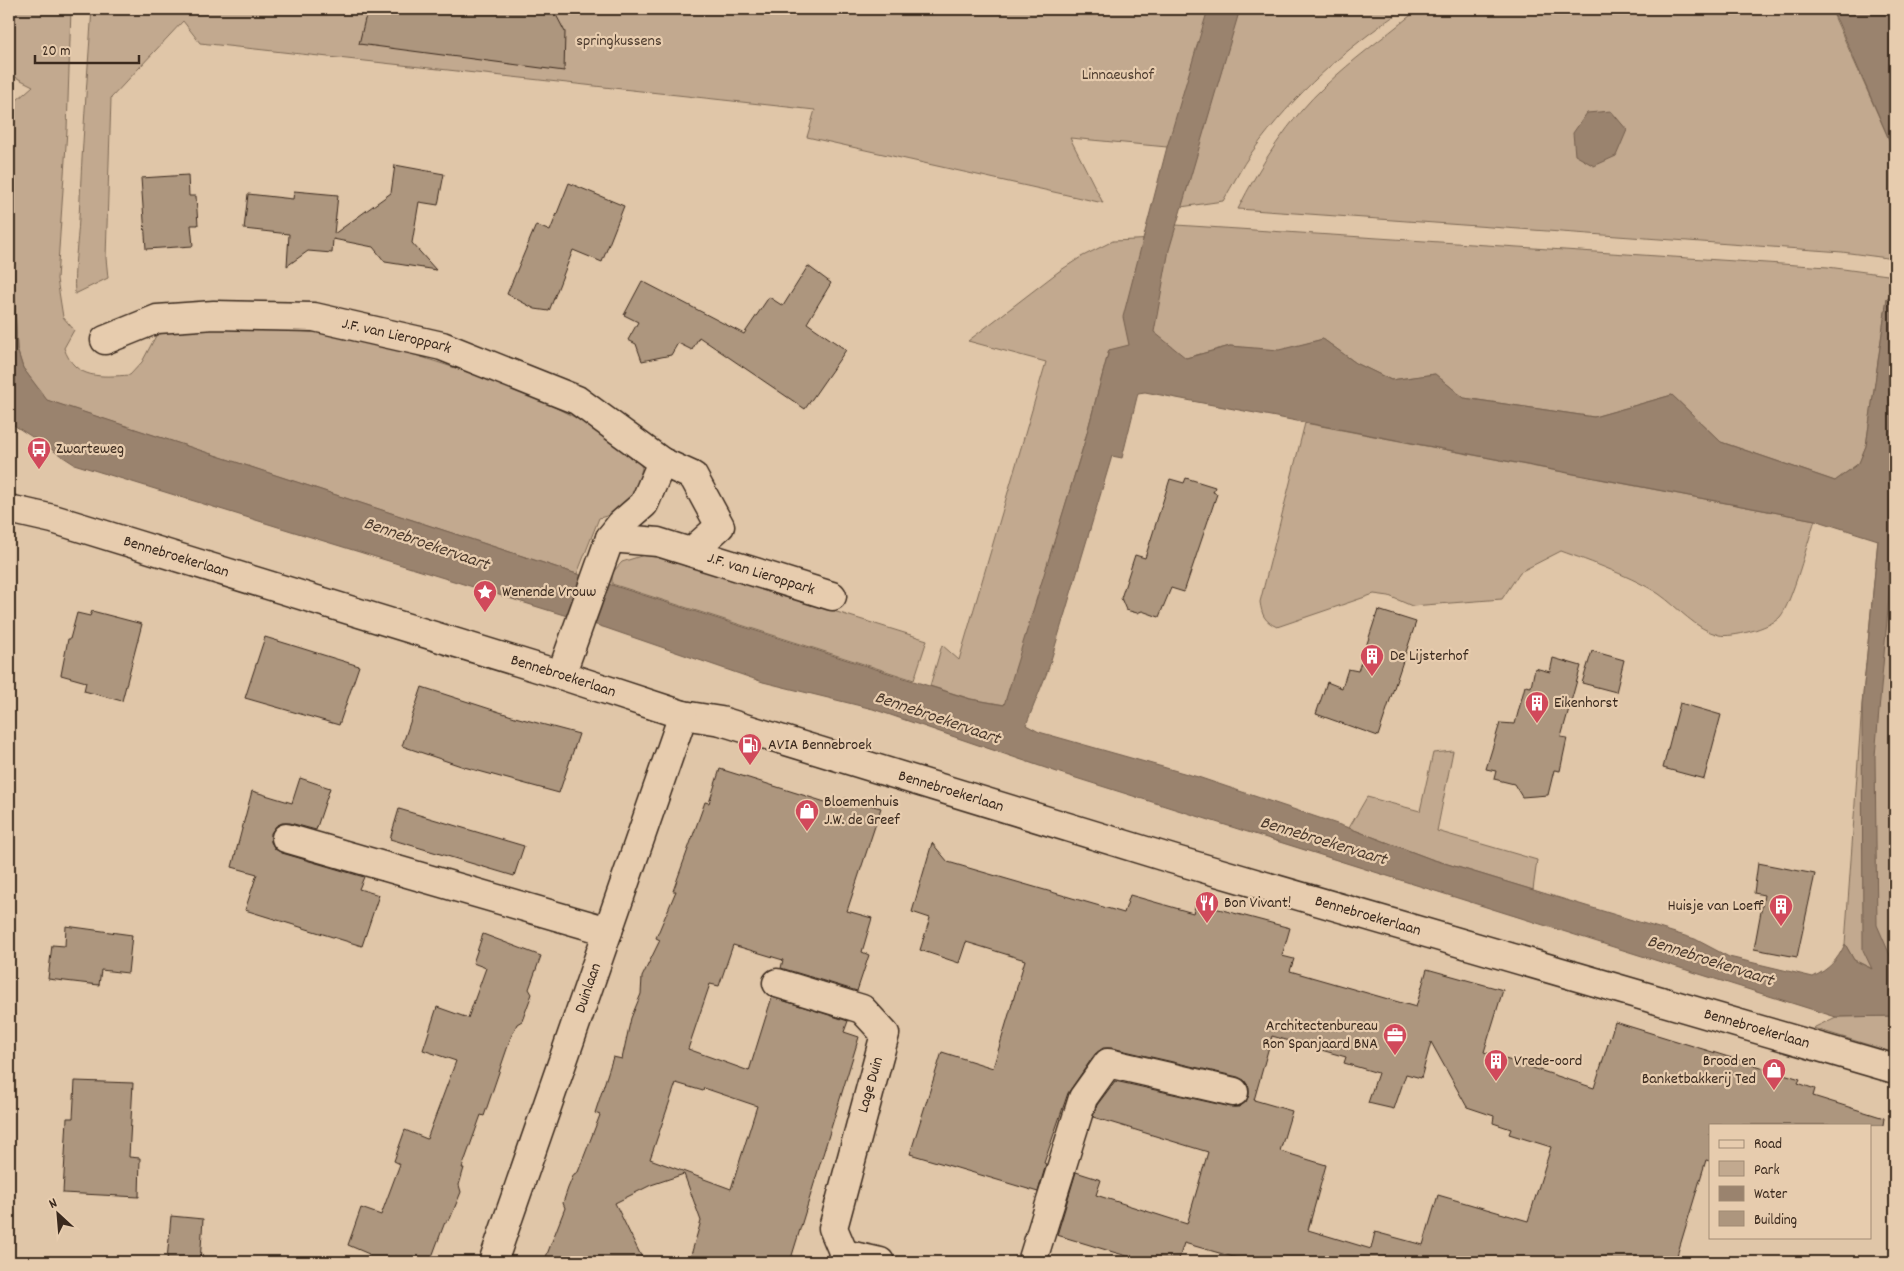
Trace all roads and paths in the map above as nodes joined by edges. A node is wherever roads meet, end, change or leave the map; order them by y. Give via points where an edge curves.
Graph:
1 (105, 340) dead end
2 (662, 462) junction
3 (9, 509) edge
4 (610, 538) junction
5 (691, 552) junction
6 (832, 596) dead end
7 (561, 675) junction
8 (683, 715) junction
9 (286, 838) dead end
10 (608, 931) junction
11 (777, 983) dead end
12 (1895, 1069) edge
13 (1234, 1092) dead end
14 (842, 1258) edge
15 (493, 1262) edge
16 (880, 1262) edge
17 (1032, 1262) edge

1 - 2 street, J.F. van Lieroppark via 157,319 214,315 323,319 442,346 577,400
2 - 4 street via 644,504 620,524
2 - 5 street, J.F. van Lieroppark via 692,476 720,526
3 - 7 street, Bennebroekerlaan via 53,519
4 - 5 street, J.F. van Lieroppark via 658,542
4 - 7 street
5 - 6 street, J.F. van Lieroppark
7 - 8 street, Bennebroekerlaan
8 - 10 street, Duinlaan
8 - 12 street, Bennebroekerlaan via 721,721 1172,859
9 - 10 street
10 - 15 street, Duinlaan
11 - 14 street, Lage Duin via 862,1009 885,1034 833,1228
13 - 17 street via 1108,1063 1083,1098
14 - 16 street, Lage Duin

